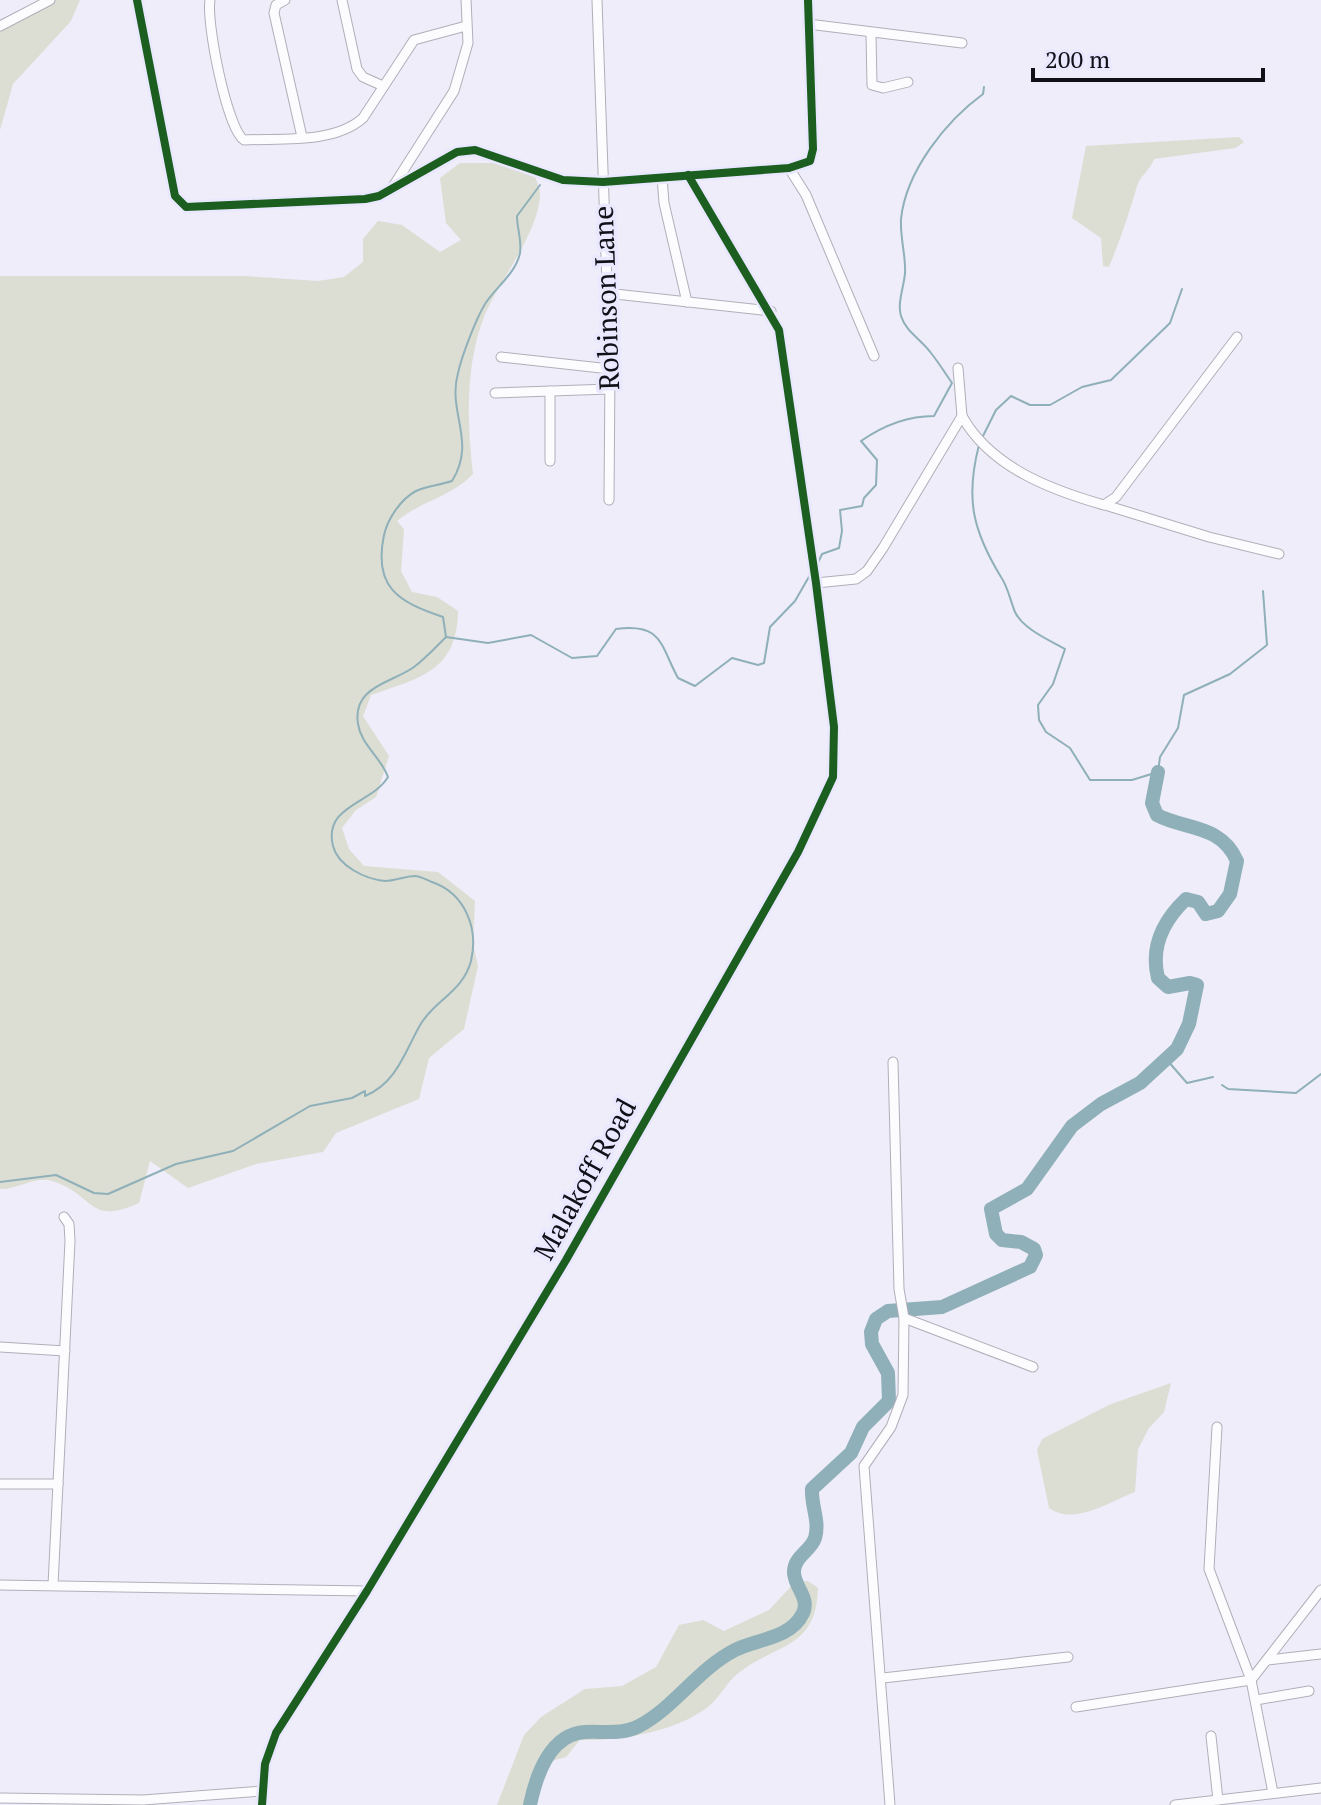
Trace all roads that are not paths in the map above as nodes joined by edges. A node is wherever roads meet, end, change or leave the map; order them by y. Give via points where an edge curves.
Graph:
1 (50, 0) edge
2 (137, 0) edge
3 (210, 0) edge
4 (285, 0) edge
5 (342, 0) edge
6 (466, 0) edge
7 (597, 0) edge
8 (808, 0) edge
9 (808, 24) junction
10 (0, 26) edge
11 (466, 26) junction
12 (871, 34) junction
13 (962, 43) dead end
14 (908, 82) dead end
15 (383, 86) junction
16 (302, 137) junction
17 (789, 168) junction
18 (688, 175) junction
19 (662, 177) junction
20 (603, 182) junction
21 (391, 188) junction
22 (606, 293) junction
23 (687, 302) junction
24 (771, 311) junction
25 (1237, 337) dead end
26 (874, 356) dead end
27 (501, 357) dead end
28 (958, 368) dead end
29 (610, 369) junction
30 (610, 389) junction
31 (550, 391) junction
32 (495, 393) dead end
33 (962, 416) junction
34 (550, 461) dead end
35 (609, 500) dead end
36 (1104, 505) junction
37 (1279, 554) dead end
38 (816, 580) junction
39 (893, 1062) dead end
40 (64, 1217) dead end
41 (904, 1318) junction
42 (0, 1347) edge
43 (65, 1351) junction
44 (1033, 1367) dead end
45 (1217, 1427) dead end
46 (0, 1484) edge
47 (58, 1484) junction
48 (0, 1585) edge
49 (53, 1585) junction
50 (1321, 1590) edge
51 (367, 1591) junction
52 (1321, 1654) edge
53 (1068, 1657) dead end
54 (1268, 1660) junction
55 (883, 1678) junction
56 (1251, 1680) junction
57 (1309, 1691) dead end
58 (1256, 1700) junction
59 (1076, 1707) dead end
60 (1211, 1736) dead end
61 (1321, 1788) edge
62 (262, 1791) junction
63 (1273, 1793) junction
64 (0, 1798) edge
65 (1218, 1800) junction
66 (262, 1805) edge
67 (890, 1805) edge
68 (1175, 1805) edge

1 - 10 street
2 - 21 street via 180,203 186,207 365,199
3 - 16 street via 237,136
4 - 16 street via 274,13
5 - 15 street via 357,69
6 - 11 street
7 - 20 street, Robinson Lane
8 - 9 street
9 - 12 street
9 - 17 street via 813,149 810,161
11 - 15 street via 414,40
11 - 21 street via 466,59 454,91
12 - 13 street
12 - 14 street via 872,85
15 - 16 street via 354,126
17 - 18 street
17 - 26 street via 806,195
18 - 19 street
18 - 24 street, Malakoff Road
19 - 20 street
19 - 23 street
20 - 21 street via 563,180 475,150 457,152
20 - 22 street, Robinson Lane
22 - 23 street
22 - 29 street, Robinson Lane
23 - 24 street
24 - 38 street, Malakoff Road via 779,330
25 - 36 street via 1116,497
27 - 29 street
28 - 33 street
29 - 30 street, Robinson Lane
30 - 31 street
30 - 35 street, Robinson Lane
31 - 32 street
31 - 34 street
33 - 36 street via 979,440 1030,479
33 - 38 street via 867,571 856,579
36 - 37 street
38 - 51 street, Malakoff Road via 834,727 833,777 798,852 566,1260
39 - 41 street
40 - 43 street via 70,1241
41 - 44 street
41 - 55 street via 903,1395 891,1427 864,1466
42 - 43 street
43 - 47 street
45 - 56 street via 1209,1569
46 - 47 street
47 - 49 street
48 - 49 street
49 - 51 street
50 - 54 street
51 - 62 street, Malakoff Road via 276,1733
52 - 54 street
53 - 55 street
54 - 56 street
55 - 67 street
56 - 58 street
56 - 59 street
57 - 58 street
58 - 63 street
60 - 65 street
61 - 63 street
62 - 64 street via 143,1800
62 - 66 street, Malakoff Road
63 - 65 street
65 - 68 street

